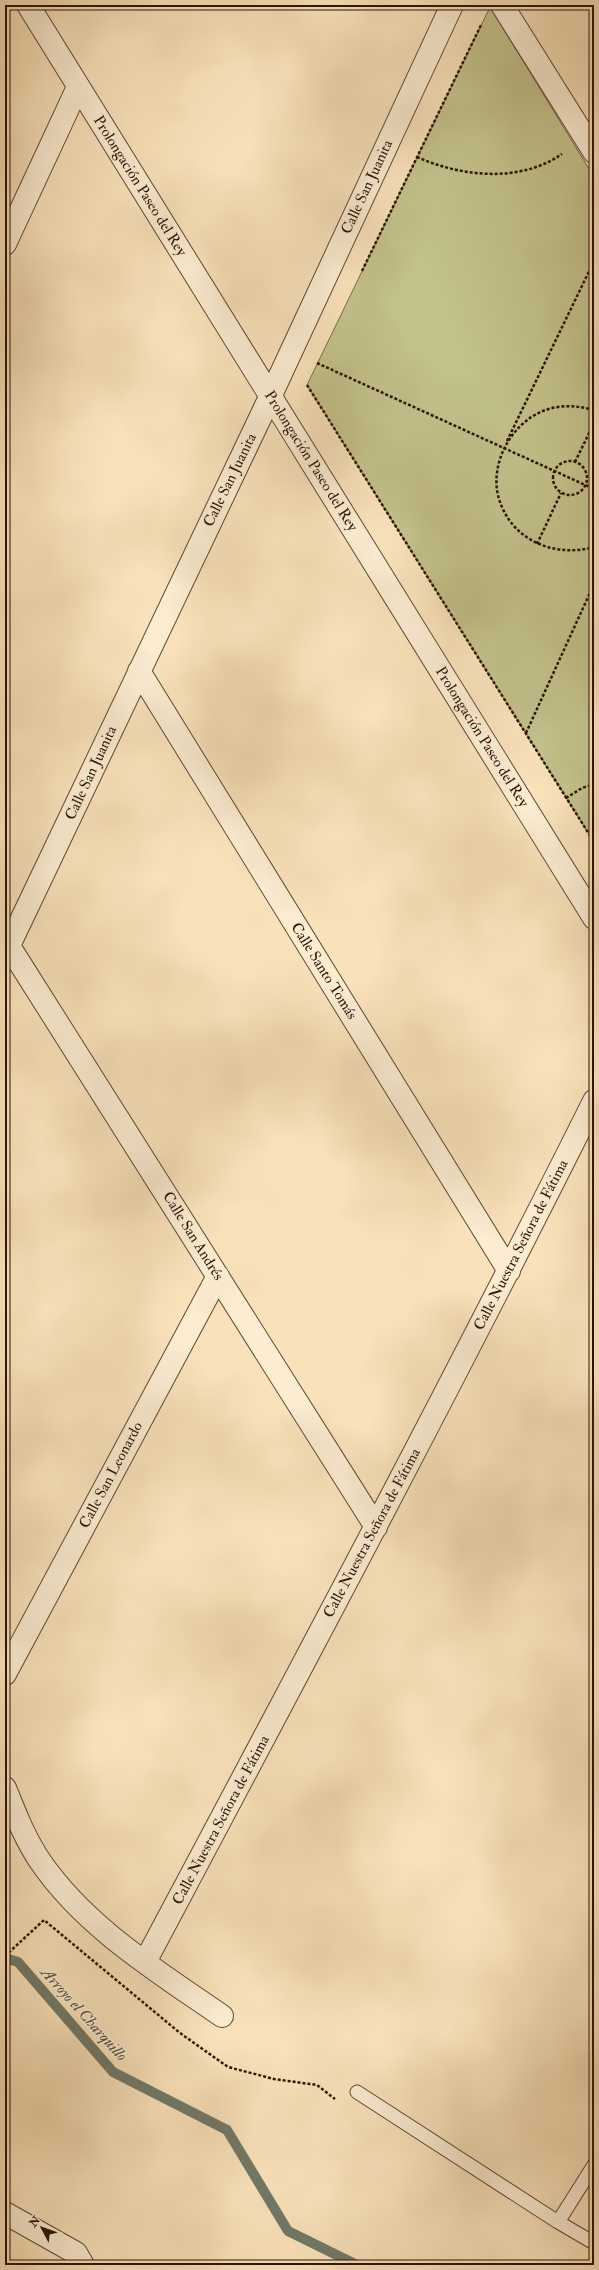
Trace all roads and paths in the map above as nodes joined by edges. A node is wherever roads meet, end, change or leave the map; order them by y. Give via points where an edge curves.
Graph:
1 (28, 5) edge
2 (452, 5) edge
3 (502, 5) edge
4 (483, 21) dead end
5 (78, 87) junction
6 (565, 151) dead end
7 (594, 152) edge
8 (417, 157) junction
9 (5, 244) edge
10 (594, 261) edge
11 (358, 278) dead end
12 (320, 356) dead end
13 (317, 363) junction
14 (313, 370) dead end
15 (310, 378) dead end
16 (271, 395) junction
17 (594, 410) edge
18 (594, 423) edge
19 (504, 449) junction
20 (575, 462) junction
21 (554, 471) junction
22 (585, 485) junction
23 (594, 490) edge
24 (561, 493) junction
25 (537, 544) junction
26 (594, 547) edge
27 (594, 584) edge
28 (139, 671) junction
29 (526, 734) junction
30 (594, 784) edge
31 (566, 798) junction
32 (594, 842) edge
33 (594, 918) edge
34 (7, 950) edge
35 (594, 1101) edge
36 (509, 1271) junction
37 (218, 1276) junction
38 (376, 1527) junction
39 (5, 1674) edge
40 (5, 1788) edge
41 (33, 1930) dead end
42 (5, 1956) edge
43 (145, 1962) junction
44 (222, 2016) dead end
45 (357, 2092) dead end
46 (594, 2165) edge
47 (5, 2213) edge
48 (558, 2222) junction
49 (594, 2243) edge
50 (83, 2265) edge

1 - 5 street, Prolongación Paseo del Rey
2 - 16 street, Calle San Juanita
3 - 7 street
4 - 8 path
5 - 9 street
5 - 16 street, Prolongación Paseo del Rey
6 - 8 path via 542,165 499,174 456,171 435,166
8 - 11 path
10 - 19 path
12 - 13 path
13 - 14 path
13 - 19 path
15 - 29 path via 307,385
16 - 28 street, Calle San Juanita
16 - 33 street, Prolongación Paseo del Rey
17 - 19 path via 578,406 557,407 536,414 519,427
18 - 20 path
19 - 21 path
19 - 25 path via 498,466 497,490 504,512 518,531
20 - 21 path via 564,462
20 - 22 path via 587,475
21 - 22 path
21 - 24 path via 554,485
22 - 23 path
22 - 24 path via 577,494
24 - 25 path
25 - 26 path via 557,551 578,552
27 - 29 path
28 - 34 street, Calle San Juanita
28 - 36 street, Calle Santo Tomás
29 - 31 path
30 - 31 path
31 - 32 path
34 - 37 street, Calle San Andrés
35 - 36 street, Calle Nuestra Señora de Fátima
36 - 38 street, Calle Nuestra Señora de Fátima
37 - 38 street, Calle San Andrés
37 - 39 street, Calle San Leonardo
38 - 43 street, Calle Nuestra Señora de Fátima
40 - 43 street via 40,1861 63,1891 96,1923
41 - 42 path
43 - 44 street
45 - 48 lane
46 - 48 lane
47 - 50 street via 76,2253
48 - 49 lane

